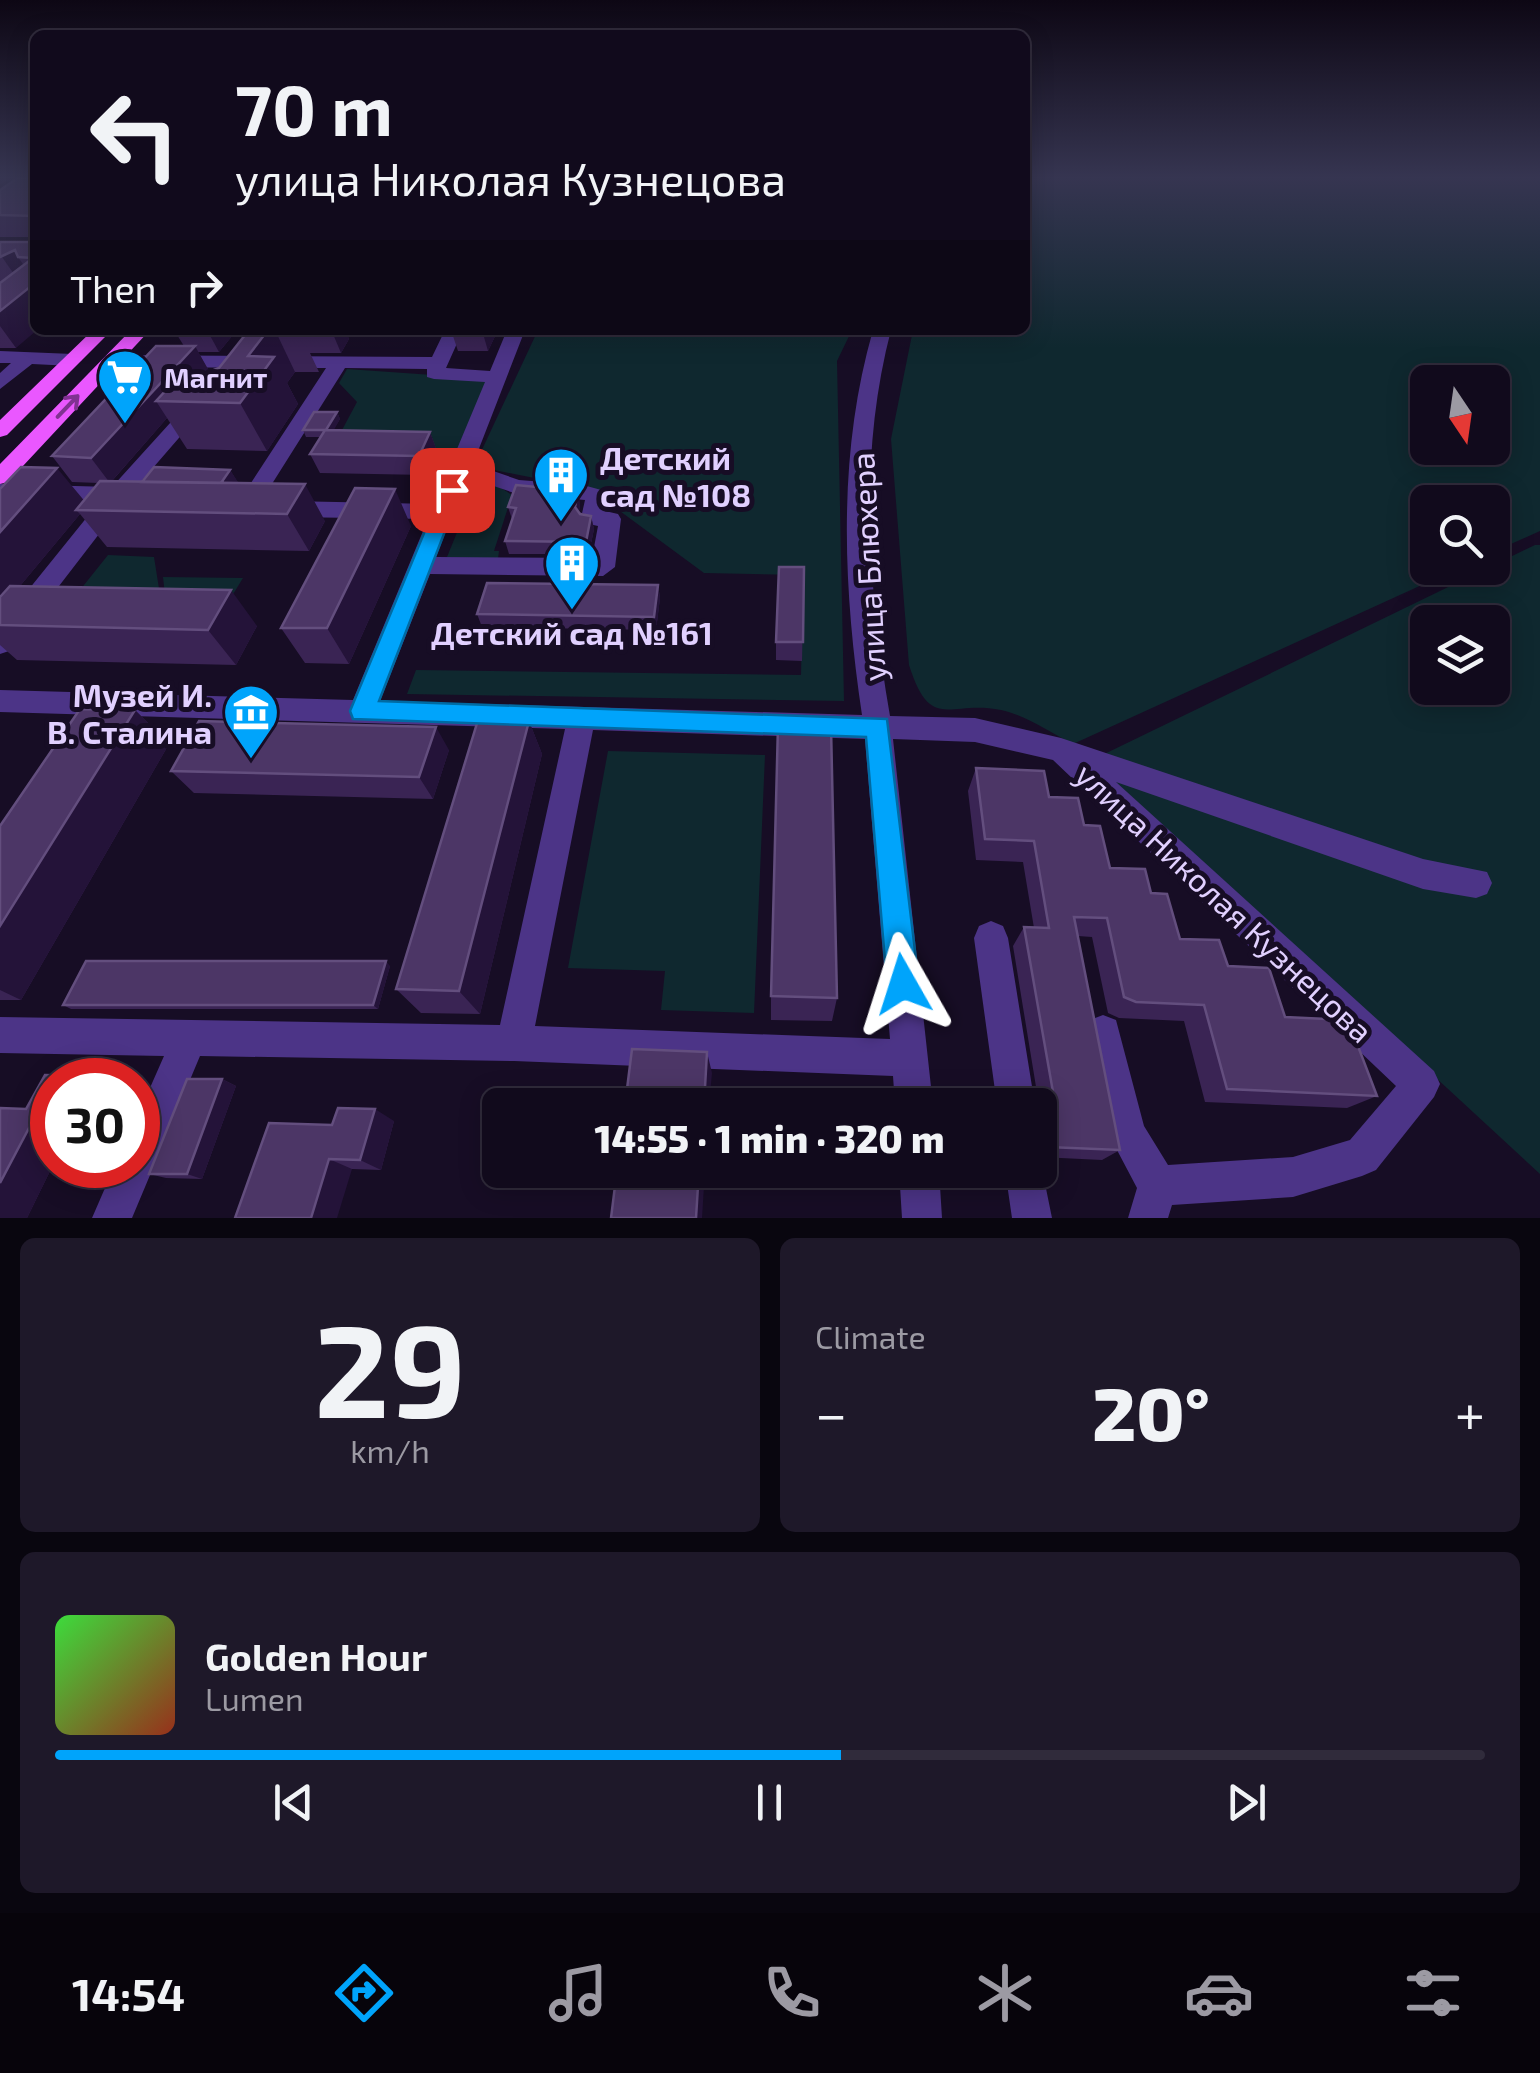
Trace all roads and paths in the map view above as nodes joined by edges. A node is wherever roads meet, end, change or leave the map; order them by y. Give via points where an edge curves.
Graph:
1 (98, 335) edge
2 (136, 335) edge
3 (452, 335) edge
4 (514, 335) edge
5 (880, 335) edge
6 (183, 340) dead end
7 (241, 354) junction
8 (0, 356) edge
9 (28, 358) junction
10 (73, 360) junction
11 (111, 361) junction
12 (165, 362) junction
13 (339, 362) junction
14 (439, 363) junction
15 (497, 377) junction
16 (0, 383) edge
17 (138, 390) edge
18 (0, 431) edge
19 (259, 458) dead end
20 (70, 463) edge
21 (461, 467) junction
22 (0, 476) edge
23 (0, 491) edge
24 (44, 492) junction
25 (113, 500) junction
26 (148, 507) edge
27 (245, 508) junction
28 (442, 512) junction
29 (22, 517) edge
30 (421, 565) junction
31 (0, 644) edge
32 (0, 701) edge
33 (362, 711) junction
34 (581, 718) junction
35 (878, 727) junction
36 (1062, 750) junction
37 (1476, 883) dead end
38 (991, 938) dead end
39 (1102, 1033) dead end
40 (0, 1035) edge
41 (190, 1038) junction
42 (514, 1043) junction
43 (910, 1058) junction
44 (913, 1088) edge
45 (1013, 1088) edge
46 (160, 1107) edge
47 (125, 1188) edge
48 (920, 1188) edge
49 (1028, 1188) edge
50 (1153, 1202) edge
51 (112, 1218) edge
52 (922, 1218) edge
53 (1032, 1218) edge

1 - 10 main road
2 - 11 main road
3 - 14 street
4 - 15 street
5 - 35 street, улица Блюхера via 868,376 857,466 865,646
6 - 12 street
7 - 12 street
7 - 13 street
7 - 25 street
8 - 9 street
9 - 10 street
9 - 16 street
10 - 18 main road
11 - 12 street
22 -> 11 main road
12 - 17 street
13 - 14 street
13 - 27 street
14 - 15 street via 434,373
15 - 21 street
19 - 27 street via 226,508
20 - 24 street
21 - 28 street
21 - 30 street via 517,487 597,496 592,518 610,519 603,567
23 - 24 street
24 - 25 street
24 - 29 street
25 - 26 street
25 - 31 street
27 - 28 street
28 - 30 street
30 - 33 street
32 - 33 street, улица Николая Кузнецова
33 - 34 street, улица Николая Кузнецова
34 - 35 street, улица Николая Кузнецова
34 - 42 street
35 - 36 street, улица Николая Кузнецова via 975,730
35 - 43 street, улица Блюхера
36 - 37 street via 1423,874
36 - 50 street, улица Николая Кузнецова via 1421,1084 1362,1156 1293,1178
38 - 45 street
39 - 50 street
40 - 41 street
41 - 42 street
41 - 46 street
42 - 43 street
43 - 44 street, улица Блюхера
47 - 51 street
48 - 52 street
49 - 53 street

